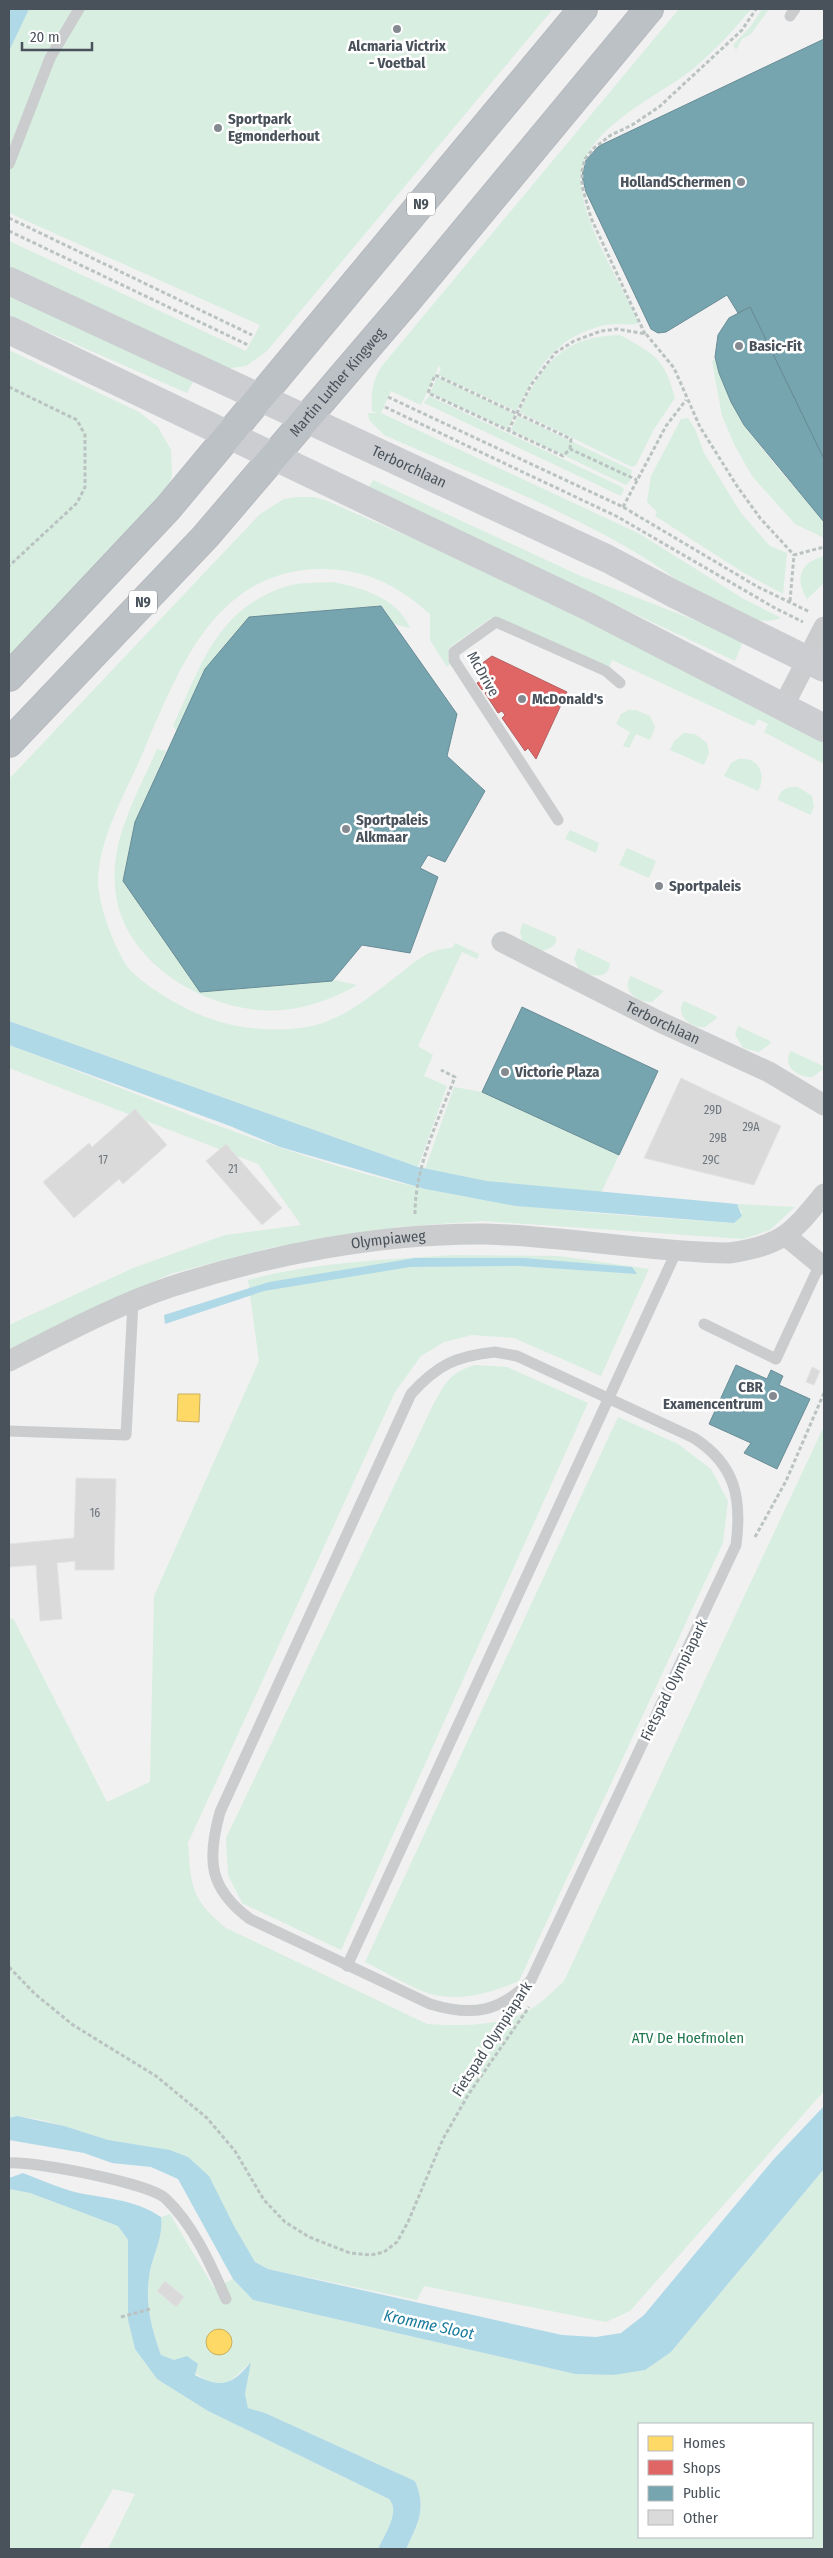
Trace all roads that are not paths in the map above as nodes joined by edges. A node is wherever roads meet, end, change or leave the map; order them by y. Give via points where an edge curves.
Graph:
1 (79, 9) edge
2 (584, 9) edge
3 (649, 9) edge
4 (9, 164) edge
5 (9, 282) edge
6 (9, 330) edge
7 (258, 398) junction
8 (306, 420) junction
9 (228, 435) junction
10 (274, 457) junction
11 (823, 629) edge
12 (816, 664) edge
13 (9, 677) edge
14 (620, 683) dead end
15 (784, 705) junction
16 (824, 728) edge
17 (9, 744) edge
18 (558, 820) dead end
19 (502, 942) dead end
20 (824, 1105) edge
21 (824, 1194) edge
22 (786, 1236) junction
23 (677, 1250) junction
24 (822, 1264) edge
25 (133, 1302) junction
26 (704, 1324) dead end
27 (9, 1361) edge
28 (608, 1398) junction
29 (9, 1432) edge
30 (347, 1966) junction
31 (9, 2163) edge
32 (226, 2299) dead end

1 - 4 lane via 50,58
2 - 7 highway, N9
3 - 8 highway, Martin Luther Kingweg / N9
5 - 7 main road, Terborchlaan
6 - 9 main road
7 - 8 main road, Terborchlaan
7 - 9 highway, N9
8 - 10 highway, Martin Luther Kingweg / N9
8 - 12 main road, Terborchlaan via 608,558
9 - 10 main road
9 - 13 highway, N9 via 168,508
10 - 15 main road via 589,607
10 - 17 highway, Martin Luther Kingweg / N9 via 205,537
11 - 12 street
12 - 15 street
14 - 18 lane, McDrive via 606,671 496,622 454,652 454,660
15 - 16 main road
19 - 20 street, Terborchlaan via 660,1022 769,1072
21 - 22 street, Olympiaweg
22 - 23 street, Olympiaweg via 769,1245 729,1253
22 - 24 street
23 - 25 street, Olympiaweg via 483,1234 416,1237 277,1258 209,1275
23 - 28 lane
24 - 26 lane via 776,1359
25 - 27 street, Olympiaweg
25 - 29 lane via 126,1436
28 - 30 lane
28 - 30 lane via 712,1449 725,1465 735,1486 740,1518 736,1545 531,1980 517,1995 500,2005 454,2012
28 - 30 lane via 517,1356 495,1352 468,1355 447,1363 416,1388 386,1448 220,1812 211,1857 218,1884 232,1906 250,1919
31 - 32 lane via 60,2168 131,2185 163,2197 182,2217

